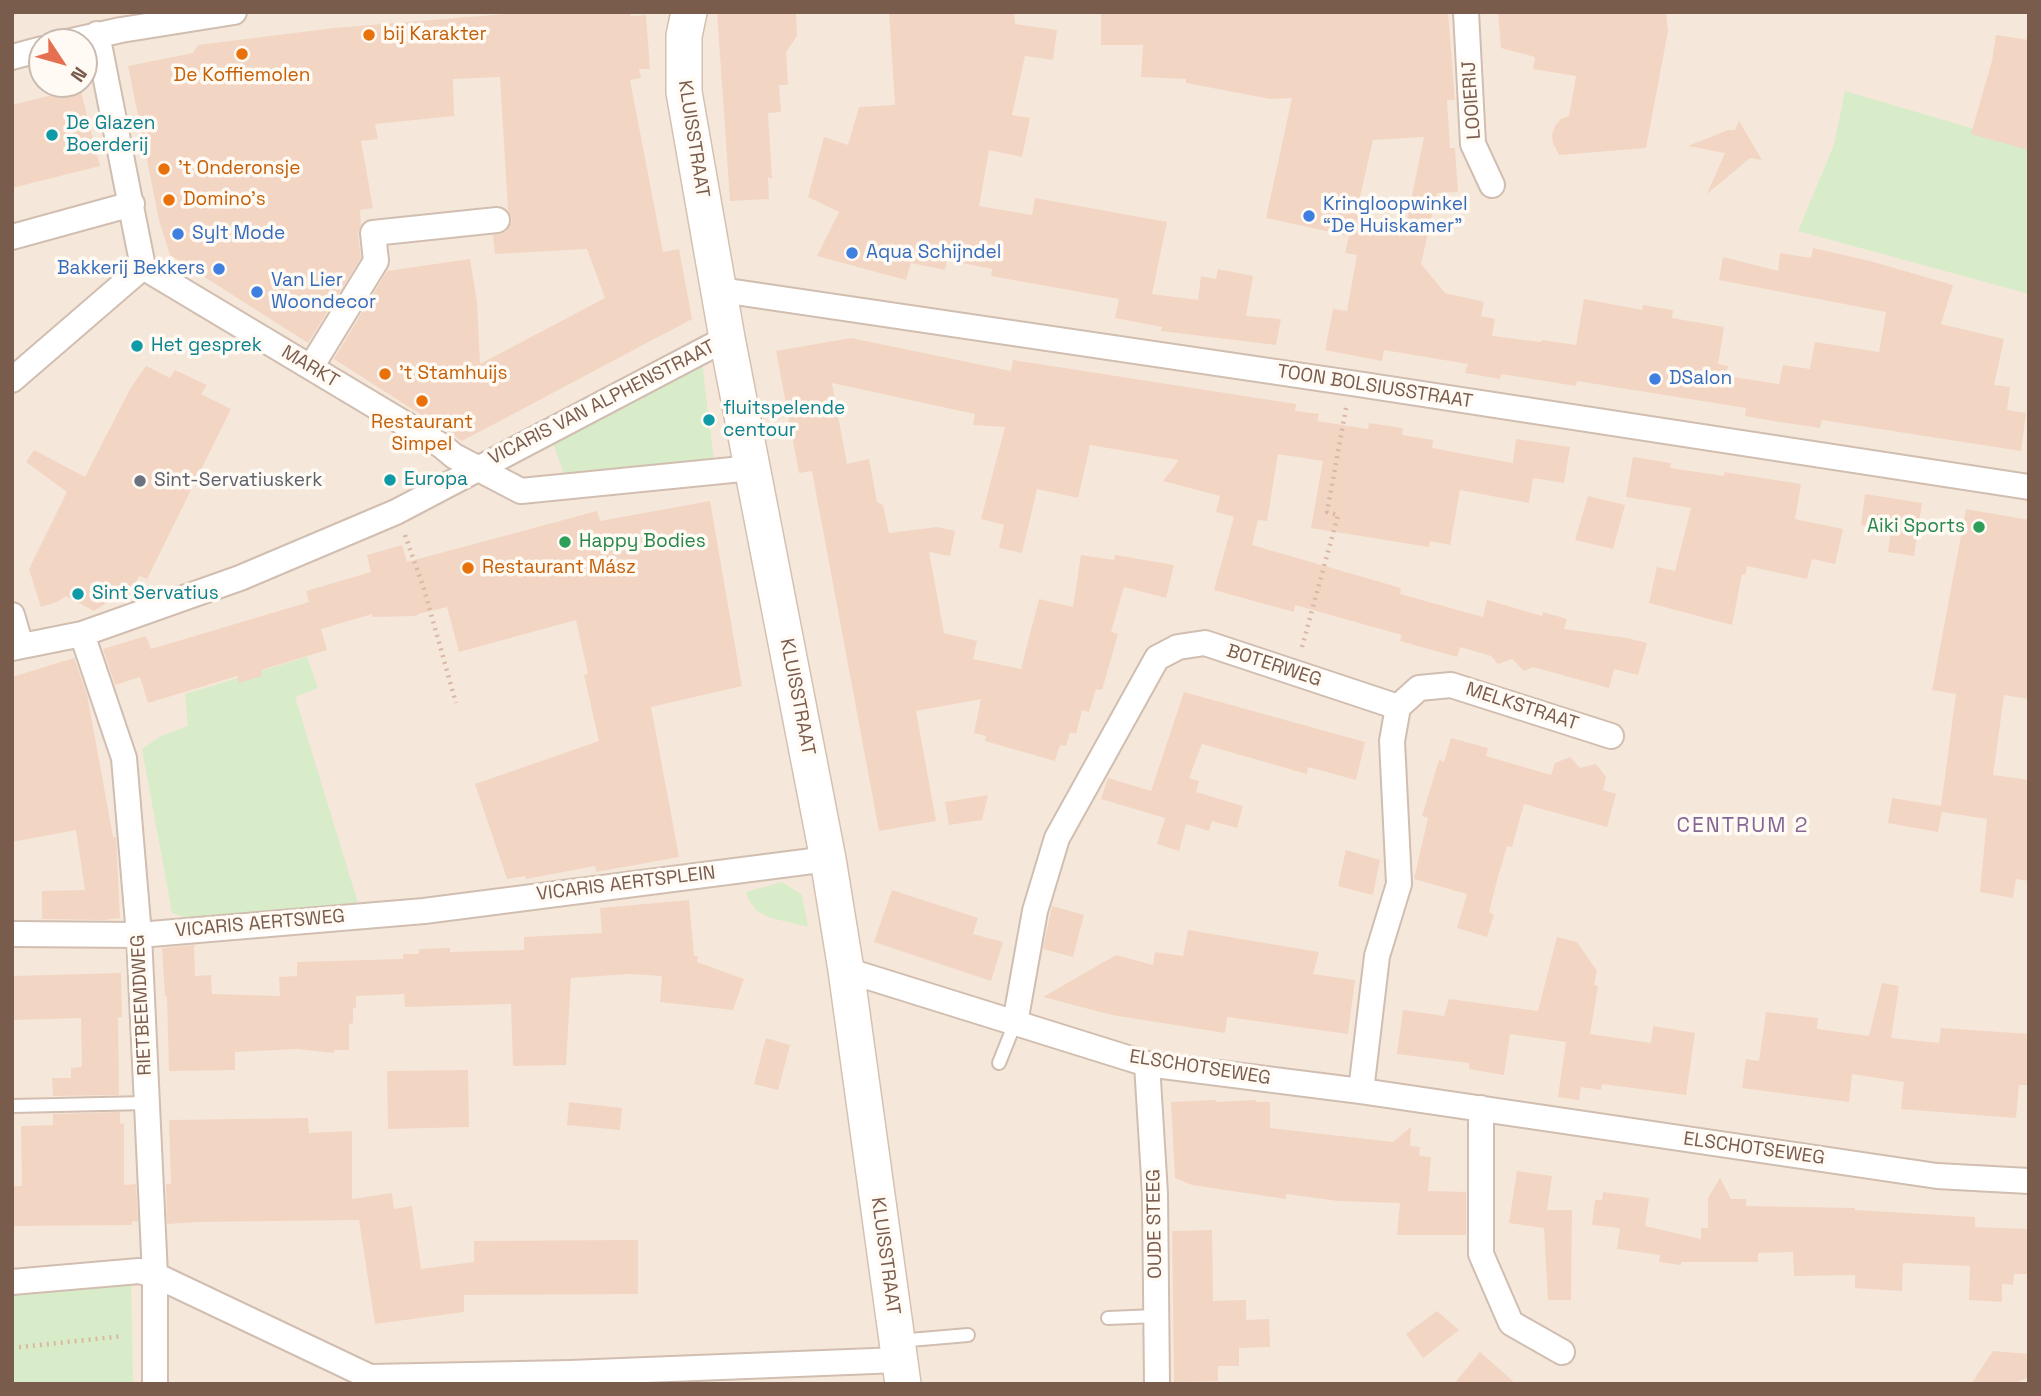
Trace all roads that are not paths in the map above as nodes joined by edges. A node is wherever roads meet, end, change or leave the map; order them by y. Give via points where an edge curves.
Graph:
1 (234, 12) edge
2 (689, 12) edge
3 (1466, 12) edge
4 (119, 21) edge
5 (98, 33) edge
6 (98, 39) edge
7 (1492, 185) dead end
8 (132, 204) junction
9 (496, 220) dead end
10 (12, 237) edge
11 (143, 267) junction
12 (721, 290) junction
13 (727, 338) junction
14 (311, 367) junction
15 (12, 380) edge
16 (477, 467) junction
17 (752, 468) junction
18 (2029, 487) edge
19 (12, 615) edge
20 (82, 634) junction
21 (17, 647) edge
22 (1398, 707) junction
23 (1611, 736) dead end
24 (828, 859) junction
25 (424, 911) joint
26 (12, 934) edge
27 (139, 935) junction
28 (846, 970) junction
29 (1015, 1023) junction
30 (999, 1063) dead end
31 (1147, 1064) junction
32 (1361, 1091) junction
33 (147, 1103) junction
34 (12, 1106) edge
35 (1481, 1108) junction
36 (2029, 1181) edge
37 (155, 1275) junction
38 (12, 1282) edge
39 (1156, 1316) junction
40 (1108, 1318) dead end
41 (968, 1335) dead end
42 (1562, 1352) dead end
43 (900, 1362) edge
44 (155, 1384) edge
45 (1157, 1384) edge

1 - 4 street
2 - 12 street, KLUISSTRAAT via 683,45 684,92
3 - 7 street, LOOIERIJ via 1473,144
4 - 5 street
6 - 8 street
8 - 10 street
8 - 11 street
9 - 14 street via 373,233 376,261
11 - 14 street, MARKT
11 - 15 street
12 - 13 street, KLUISSTRAAT
12 - 18 street, TOON BOLSIUSSTRAAT
13 - 16 street, VICARIS VAN ALPHENSTRAAT
13 - 17 street, KLUISSTRAAT
14 - 16 street, MARKT
16 - 17 street, VICARIS VAN ALPHENSTRAAT via 521,491
16 - 20 street, VICARIS VAN ALPHENSTRAAT via 396,512 240,579
17 - 24 street, KLUISSTRAAT
19 - 21 street
20 - 21 street, VICARIS VAN ALPHENSTRAAT
20 - 27 street, RIETBEEMDWEG via 124,758
22 - 23 street, MELKSTRAAT via 1419,688 1451,685
22 - 29 street, BOTERWEG via 1205,643 1178,647 1157,658 1057,838 1035,911
22 - 32 street via 1392,741 1399,884 1377,956
24 - 25 street, VICARIS AERTSPLEIN
24 - 28 street, KLUISSTRAAT
25 - 27 street, VICARIS AERTSWEG
26 - 27 street, VICARIS AERTSWEG
27 - 33 street, RIETBEEMDWEG
28 - 29 street, ELSCHOTSEWEG
28 - 43 street, KLUISSTRAAT
29 - 30 lane
29 - 31 street, ELSCHOTSEWEG
31 - 32 street, ELSCHOTSEWEG
31 - 39 street, OUDE STEEG via 1156,1194
32 - 35 street, ELSCHOTSEWEG
33 - 34 lane
33 - 37 street, RIETBEEMDWEG
35 - 36 street, ELSCHOTSEWEG via 1937,1176
35 - 42 street via 1480,1254 1511,1323
37 - 38 street via 139,1271
37 - 43 street via 370,1377
37 - 44 street, RIETBEEMDWEG
39 - 40 lane
39 - 45 street, OUDE STEEG
41 - 43 lane

